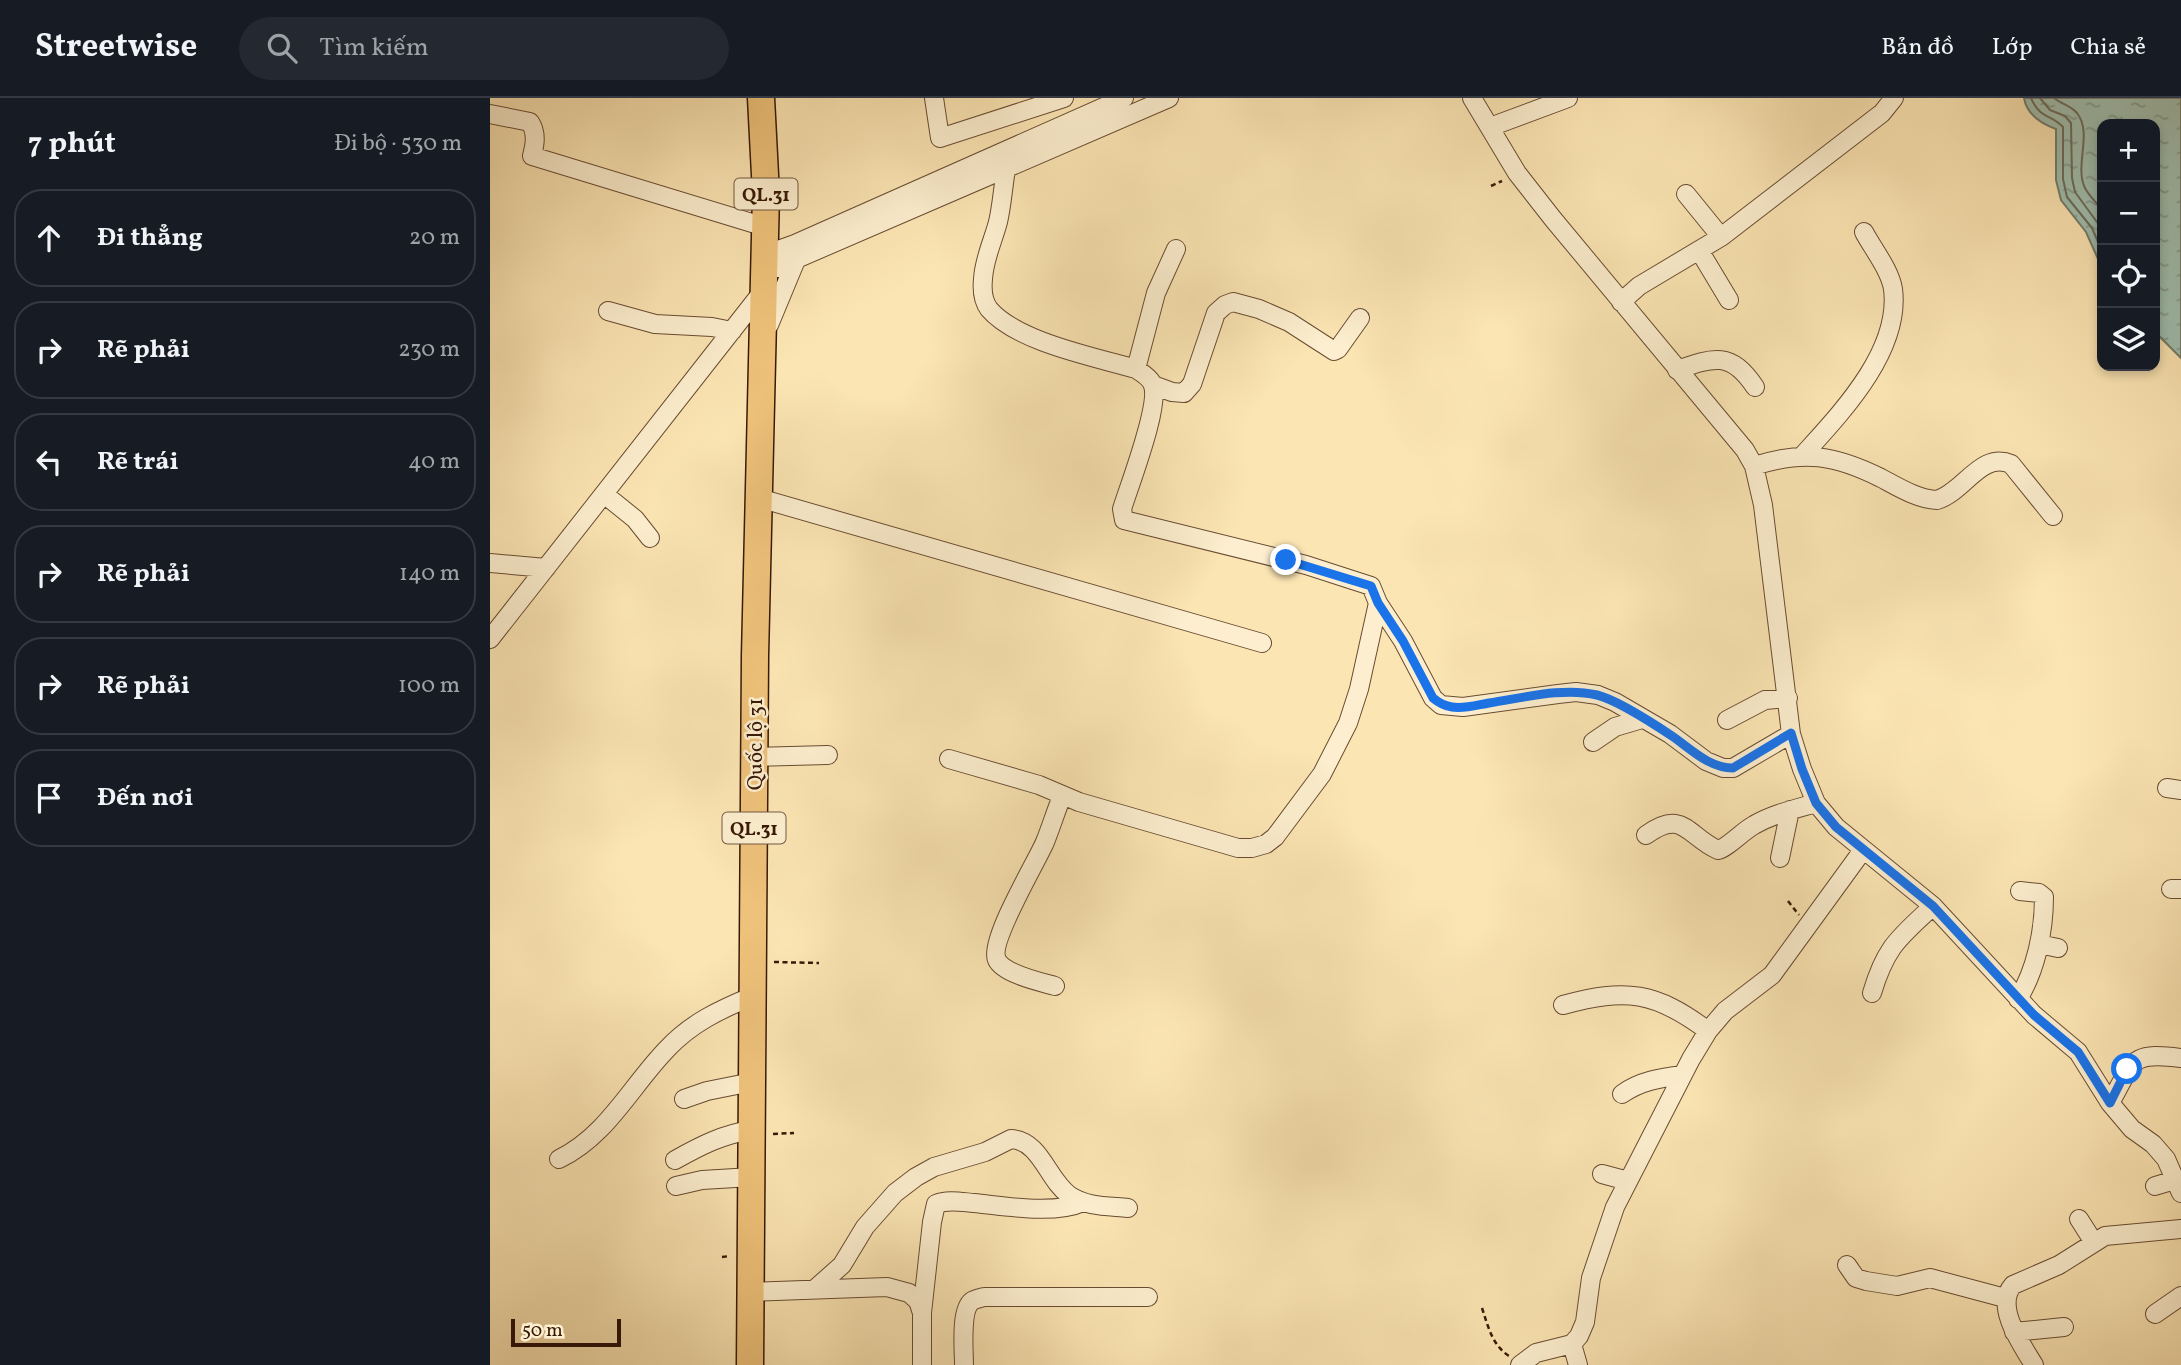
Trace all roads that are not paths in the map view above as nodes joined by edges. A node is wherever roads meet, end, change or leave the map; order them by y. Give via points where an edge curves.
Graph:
1 (761, 98) edge
2 (934, 98) edge
3 (1064, 98) edge
4 (1124, 98) edge
5 (1169, 98) edge
6 (1472, 98) edge
7 (1568, 98) edge
8 (1894, 98) edge
9 (1022, 105) edge
10 (490, 114) edge
11 (1490, 127) junction
12 (1010, 148) junction
13 (1006, 169) junction
14 (766, 194) junction
15 (1686, 194) dead end
16 (765, 227) junction
17 (1864, 232) dead end
18 (1721, 237) junction
19 (1176, 249) dead end
20 (1699, 250) junction
21 (796, 252) junction
22 (764, 273) junction
23 (1729, 300) dead end
24 (1621, 302) junction
25 (608, 311) dead end
26 (1360, 318) dead end
27 (732, 331) junction
28 (762, 344) junction
29 (1136, 369) junction
30 (1677, 370) junction
31 (1153, 385) junction
32 (1755, 387) dead end
33 (1803, 455) junction
34 (1754, 466) junction
35 (604, 494) junction
36 (759, 498) junction
37 (2053, 516) dead end
38 (650, 538) dead end
39 (490, 564) edge
40 (546, 568) junction
41 (1378, 603) junction
42 (490, 639) edge
43 (1262, 643) dead end
44 (1788, 698) junction
45 (1642, 719) junction
46 (1727, 720) dead end
47 (1791, 733) junction
48 (1593, 742) dead end
49 (828, 755) dead end
50 (755, 757) junction
51 (949, 759) dead end
52 (1062, 796) junction
53 (1816, 803) junction
54 (1790, 810) junction
55 (1646, 835) dead end
56 (1863, 850) junction
57 (1780, 858) dead end
58 (2020, 891) dead end
59 (1933, 906) junction
60 (2039, 944) junction
61 (2058, 948) dead end
62 (1055, 986) dead end
63 (1872, 993) dead end
64 (753, 996) junction
65 (2018, 999) junction
66 (1563, 1006) dead end
67 (1708, 1031) junction
68 (2181, 1058) edge
69 (1682, 1075) junction
70 (752, 1082) junction
71 (1622, 1094) dead end
72 (684, 1099) dead end
73 (2110, 1103) junction
74 (752, 1130) junction
75 (559, 1159) dead end
76 (675, 1160) dead end
77 (1602, 1174) dead end
78 (752, 1177) junction
79 (1628, 1181) junction
80 (676, 1186) dead end
81 (2155, 1186) dead end
82 (2178, 1186) edge
83 (1083, 1202) junction
84 (1128, 1208) dead end
85 (2079, 1219) dead end
86 (2181, 1229) edge
87 (2093, 1241) junction
88 (1847, 1265) dead end
89 (815, 1289) junction
90 (751, 1292) junction
91 (2181, 1296) edge
92 (1148, 1297) dead end
93 (2006, 1298) junction
94 (922, 1313) junction
95 (2155, 1314) dead end
96 (2063, 1327) dead end
97 (2014, 1332) junction
98 (1572, 1344) junction
99 (1520, 1364) edge
100 (750, 1365) edge
101 (922, 1365) edge
102 (964, 1365) edge
103 (1578, 1365) edge
104 (2034, 1365) edge

1 - 14 highway, QL.31
2 - 9 street via 940,138
3 - 9 street
4 - 12 street
5 - 13 street
6 - 11 street
7 - 11 street
8 - 18 street via 1882,113
9 - 12 street
10 - 16 street via 530,122 535,141 532,156
11 - 24 street via 1517,173
12 - 21 street
13 - 21 street
13 - 29 street via 982,281 988,308 1045,343
14 - 16 highway, QL.31
14 - 21 street via 779,229
15 - 18 street
16 - 22 highway, QL.31
17 - 33 street via 1893,289 1888,335 1844,407
18 - 20 street
19 - 29 street via 1156,293
20 - 23 street
20 - 24 street
21 - 22 street
21 - 28 street
22 - 27 street
22 - 28 highway, Quốc lộ 31 / QL.31
24 - 30 street
25 - 27 street via 655,324
26 - 31 street via 1334,351 1289,322 1233,302 1216,313 1192,384 1184,393
27 - 35 street
28 - 36 highway, Quốc lộ 31 / QL.31
29 - 31 street
30 - 32 street via 1720,359 1734,363
30 - 34 street
31 - 41 street via 1146,436 1122,509 1124,520 1358,580 1371,586
33 - 34 street
33 - 37 street via 1858,468 1937,500 1981,468 2001,460 2011,464
34 - 44 street
35 - 38 street
35 - 40 street
36 - 43 street
36 - 50 highway, Quốc lộ 31 / QL.31
39 - 40 street
40 - 42 street
41 - 45 street via 1441,705 1463,707 1576,692 1598,695
41 - 52 street via 1348,723 1322,774 1266,844 1238,848
44 - 46 street via 1765,700
44 - 47 street
45 - 47 street via 1723,768 1733,768
45 - 48 street via 1615,727
47 - 53 street
49 - 50 street
50 - 64 highway, Quốc lộ 31 / QL.31
51 - 52 street
52 - 62 street via 996,947 1002,966
53 - 54 street
53 - 56 street
54 - 55 street via 1757,823 1724,849 1718,850 1681,824 1668,823
54 - 57 street
56 - 59 street
56 - 67 street via 1772,975 1725,1011
58 - 60 street via 2044,897
59 - 63 street via 1885,955
59 - 65 street
60 - 61 street
60 - 65 street via 2028,983
64 - 70 highway, Quốc lộ 31 / QL.31
64 - 75 street via 683,1034 593,1136
65 - 73 street via 2078,1052
66 - 67 street via 1627,994 1664,1003
67 - 69 street
68 - 73 street via 2159,1055 2133,1061
69 - 71 street via 1649,1081
69 - 79 street
70 - 72 street
70 - 74 highway, Quốc lộ 31 / QL.31
73 - 82 street via 2166,1159
74 - 76 street via 713,1140
74 - 78 highway, Quốc lộ 31 / QL.31
77 - 79 street
78 - 80 street
78 - 90 highway, Quốc lộ 31 / QL.31
79 - 98 street via 1591,1278 1585,1322
81 - 82 street
83 - 84 street
83 - 89 street via 1063,1190 1029,1144 1011,1139 934,1167 895,1193 865,1227 842,1265
83 - 94 street via 1048,1208 936,1204
85 - 87 street
86 - 87 street via 2121,1233
87 - 93 street via 2070,1259 2013,1285
88 - 93 street via 1856,1278 1866,1281 1896,1286 1930,1278
89 - 90 street
89 - 94 street via 887,1287 909,1293
90 - 100 highway, Quốc lộ 31 / QL.31
91 - 95 street
92 - 102 street via 972,1300 964,1324
93 - 97 street
94 - 101 street
96 - 97 street
97 - 104 street
98 - 99 street via 1536,1353
98 - 103 street

